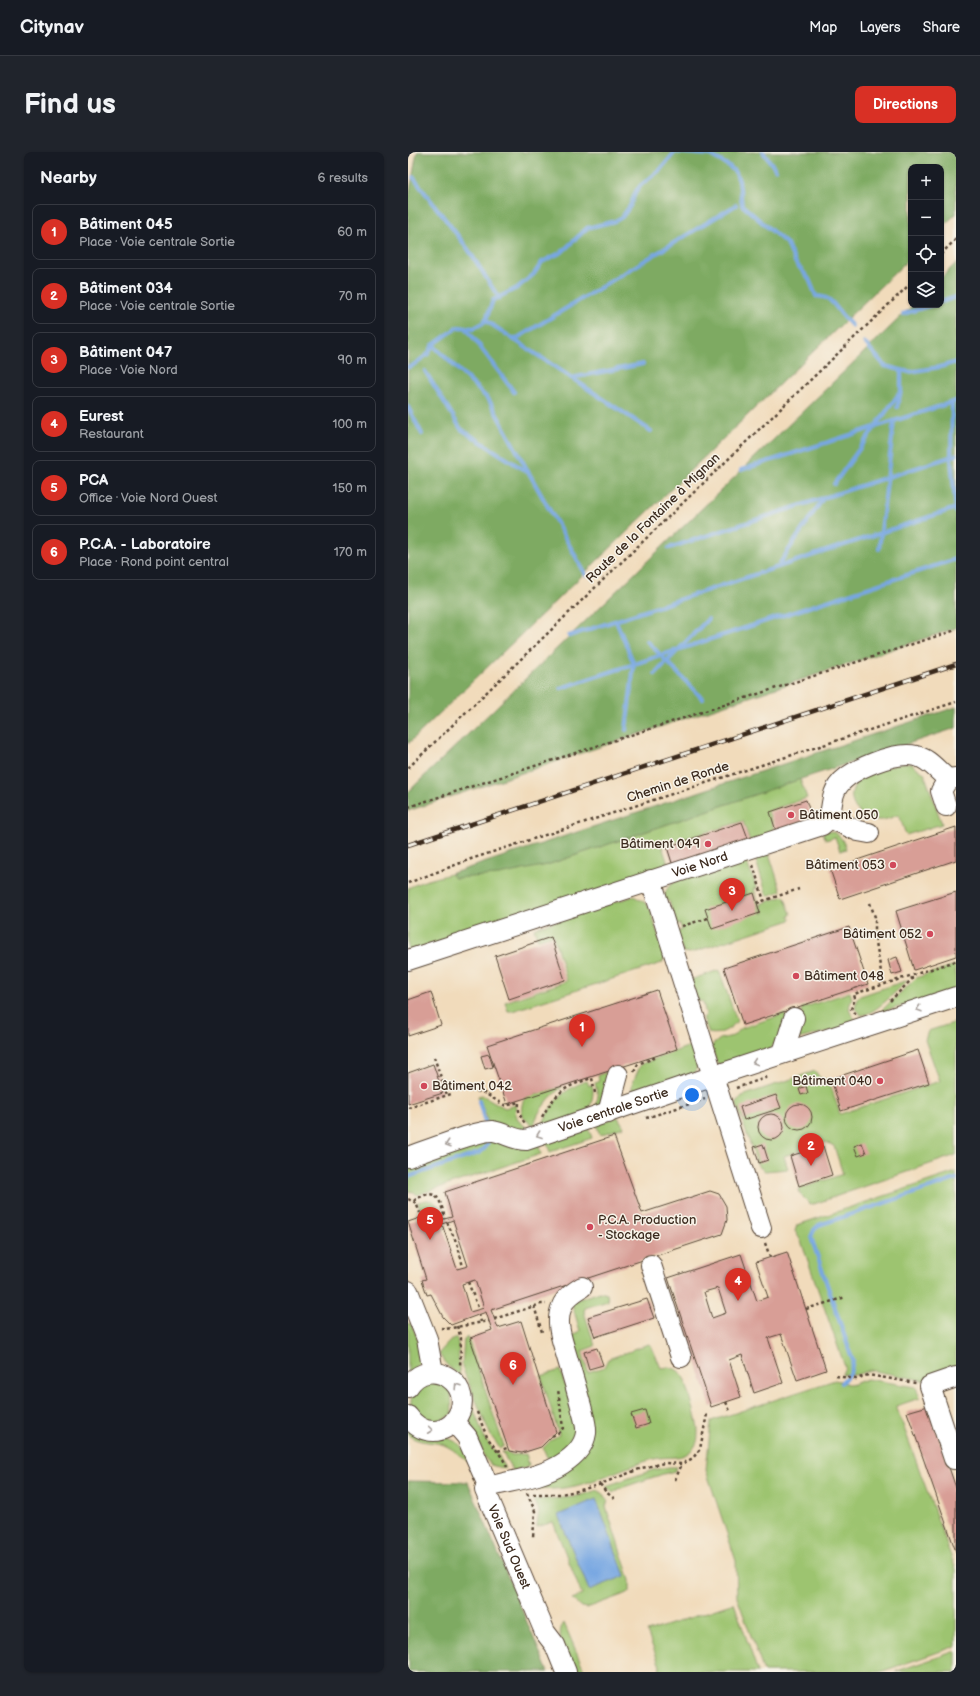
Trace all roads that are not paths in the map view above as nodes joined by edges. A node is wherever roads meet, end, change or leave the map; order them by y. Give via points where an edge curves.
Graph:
1 (952, 779) edge
2 (946, 806) dead end
3 (830, 818) junction
4 (869, 833) dead end
5 (651, 880) junction
6 (408, 960) edge
7 (956, 997) edge
8 (794, 1018) dead end
9 (783, 1053) junction
10 (625, 1076) road end
11 (714, 1076) junction
12 (608, 1113) junction
13 (408, 1157) edge
14 (763, 1235) road end
15 (651, 1265) dead end
16 (582, 1287) dead end
17 (408, 1291) edge
18 (412, 1314) edge
19 (681, 1357) dead end
20 (433, 1372) junction
21 (956, 1377) edge
22 (408, 1387) edge
23 (408, 1416) edge
24 (454, 1422) junction
25 (954, 1459) dead end
26 (490, 1484) junction
27 (519, 1541) junction
28 (551, 1618) dead end
29 (566, 1672) edge

1 - 2 street via 942,791
1 - 3 street via 927,760 916,756 902,755 865,766 838,785 833,794
3 - 4 street
3 - 5 street, Voie Nord via 822,825
5 - 6 street, Voie Nord
5 - 11 street
7 -> 9 street, Voie centrale Sortie
8 - 9 street
9 -> 11 street, Voie centrale Sortie
10 - 12 street
11 - 12 street, Voie centrale Sortie
11 - 14 street
12 -> 13 street, Voie centrale Sortie via 526,1140 494,1131 487,1132
15 - 19 street
16 - 26 street via 562,1305 559,1316 560,1332 585,1424 583,1443 575,1454 546,1472
17 - 18 street
18 - 20 street via 427,1339
20 - 22 street via 418,1377
24 -> 20 street via 460,1414 462,1395 458,1386 448,1377
21 - 25 street via 930,1386
23 -> 24 street via 414,1424 427,1430 442,1430
24 - 26 street, Voie Sud Ouest via 467,1437
26 - 27 street, Voie Sud Ouest via 486,1490
27 - 28 street via 518,1547
27 - 29 street, Voie Sud Ouest via 545,1632 555,1646

